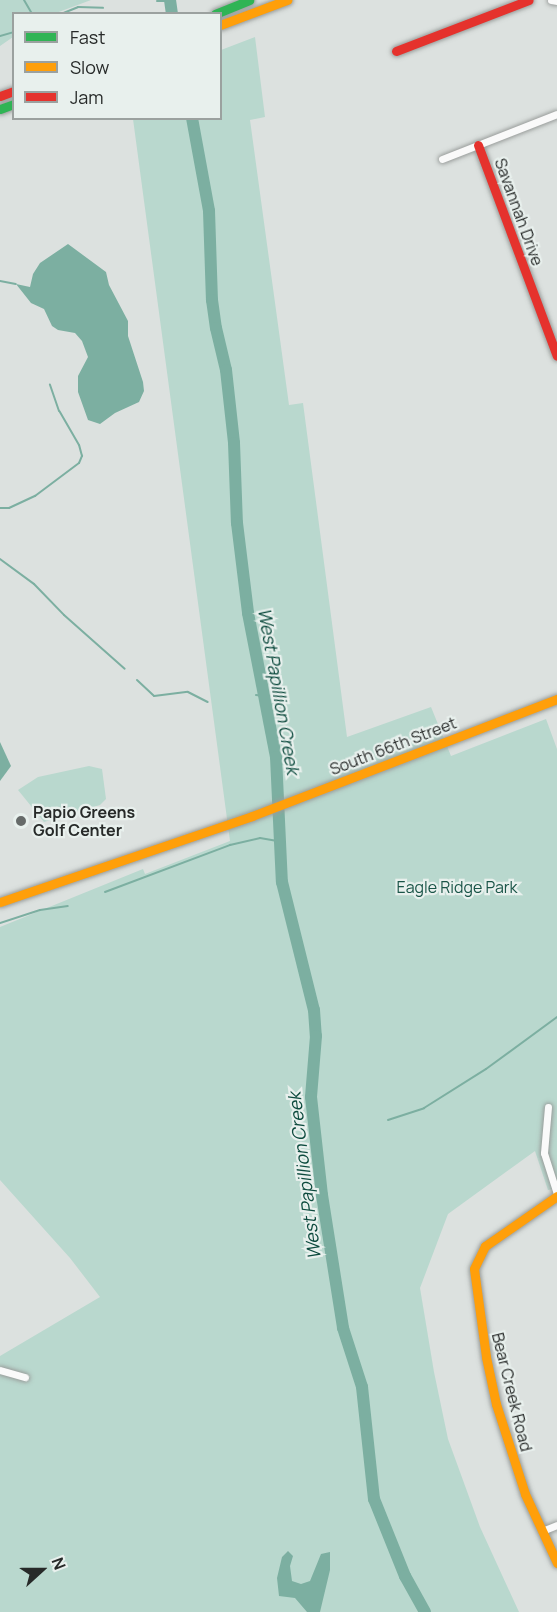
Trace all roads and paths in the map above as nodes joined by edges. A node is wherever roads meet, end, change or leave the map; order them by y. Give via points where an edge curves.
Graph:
1 (249, 0) edge
2 (287, 0) edge
3 (529, 0) edge
4 (551, 0) edge
5 (557, 1) edge
6 (219, 12) edge
7 (222, 24) edge
8 (396, 51) dead end
9 (557, 114) edge
10 (478, 145) junction
11 (442, 159) dead end
12 (557, 356) edge
13 (557, 699) edge
14 (0, 902) edge
15 (548, 1107) dead end
16 (557, 1195) edge
17 (0, 1370) edge
18 (25, 1377) dead end
19 (557, 1525) edge
20 (542, 1531) junction
21 (557, 1563) edge

1 - 6 street
2 - 7 street
3 - 8 street
4 - 5 street
9 - 10 street
10 - 11 street
10 - 12 street, Savannah Drive
13 - 14 street, South 66th Street via 252,816
15 - 16 street via 544,1153
16 - 20 street, Bear Creek Road via 484,1246 474,1269 496,1404
17 - 18 street
19 - 20 street
20 - 21 street, Bear Creek Road

